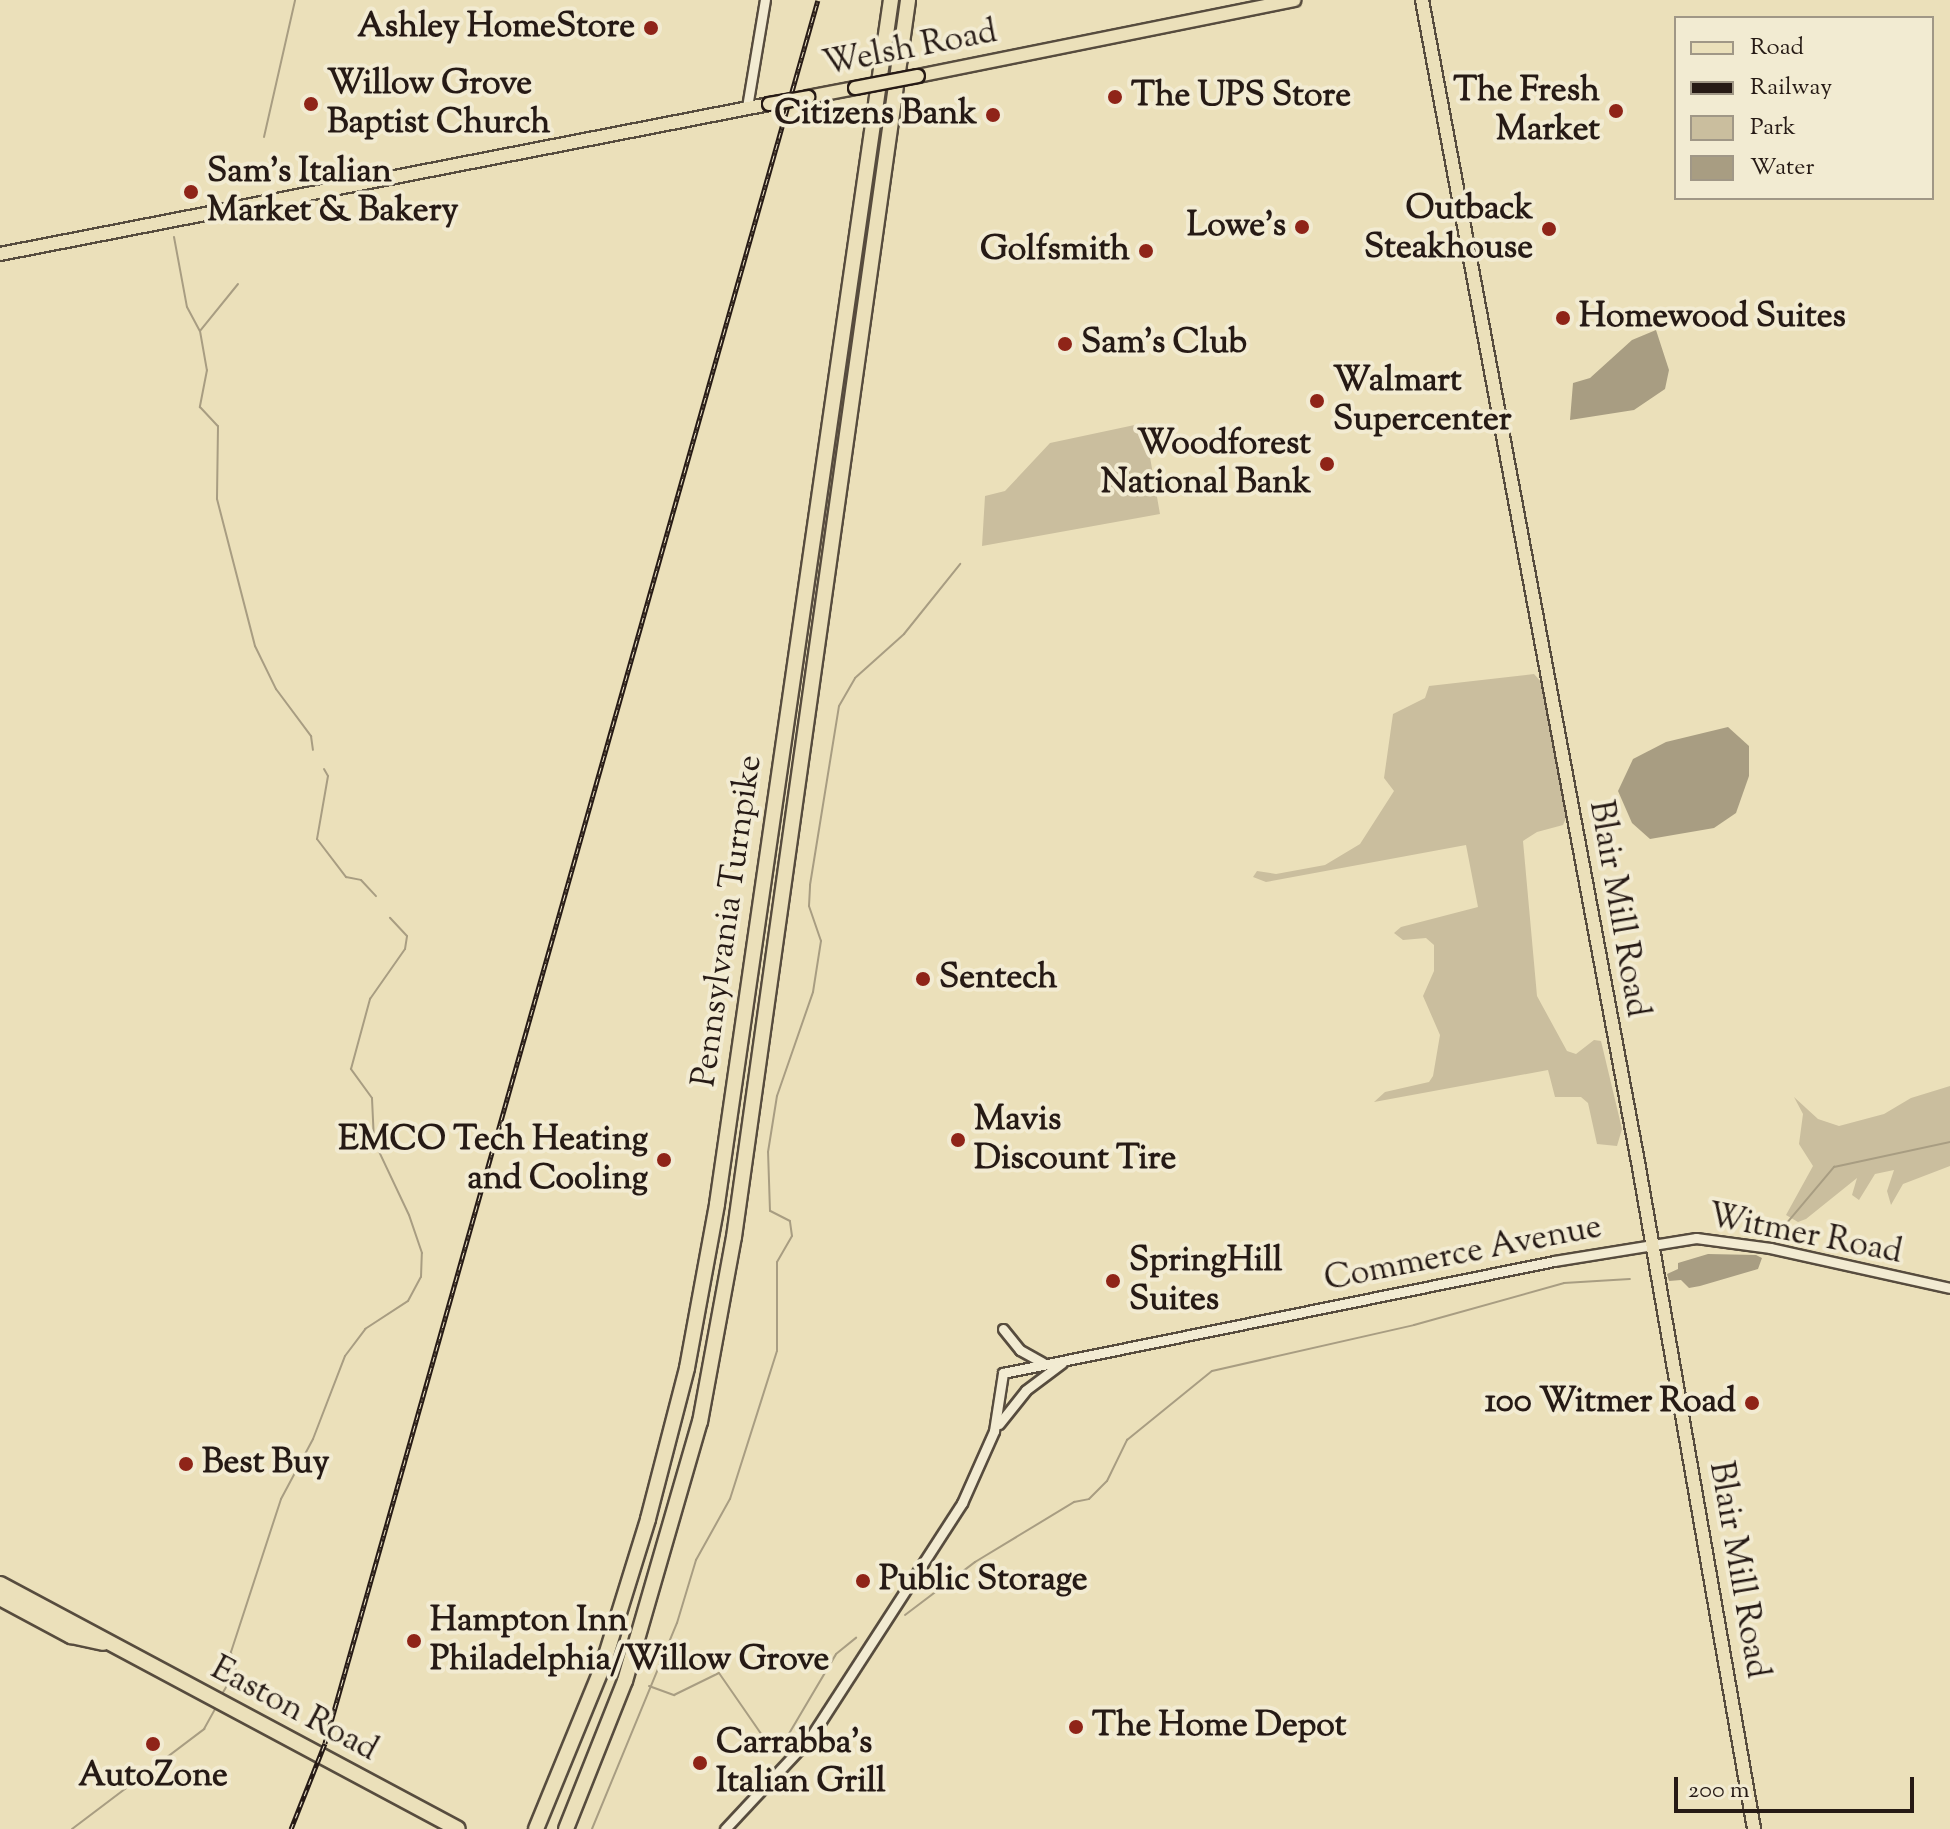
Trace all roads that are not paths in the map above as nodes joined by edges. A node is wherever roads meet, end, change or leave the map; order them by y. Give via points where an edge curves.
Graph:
1 (765, 0) edge
2 (891, 0) edge
3 (908, 0) edge
4 (1256, 0) edge
5 (1294, 0) edge
6 (1422, 0) edge
7 (1219, 15) junction
8 (747, 107) junction
9 (0, 254) edge
10 (1650, 1244) junction
11 (1950, 1288) edge
12 (1003, 1329) dead end
13 (1067, 1360) junction
14 (1046, 1364) junction
15 (994, 1431) junction
16 (0, 1584) edge
17 (0, 1598) edge
18 (103, 1643) junction
19 (458, 1829) edge
20 (536, 1829) edge
21 (566, 1829) edge
22 (725, 1829) edge
23 (1754, 1829) edge

1 - 8 street
2 - 20 highway, Pennsylvania Turnpike via 717,1204 687,1368 602,1668
3 - 21 highway, Pennsylvania Turnpike via 739,1206 700,1422 625,1681
4 - 7 main road, Welsh Road
5 - 7 main road, Welsh Road
6 - 10 main road, Blair Mill Road
7 - 8 main road, Welsh Road, bridge
8 - 9 main road, Welsh Road
10 - 11 street, Witmer Road via 1696,1238 1770,1248
10 - 13 street, Commerce Avenue
10 - 23 main road, Blair Mill Road
12 - 14 street via 1026,1355
13 - 14 street, Commerce Avenue
13 - 15 street via 1026,1390
14 - 15 street, Commerce Avenue via 1003,1373
15 - 22 street via 962,1503 810,1738
16 - 18 highway, Easton Road via 95,1633
17 - 18 highway, Easton Road via 71,1636
18 - 19 highway, Easton Road

